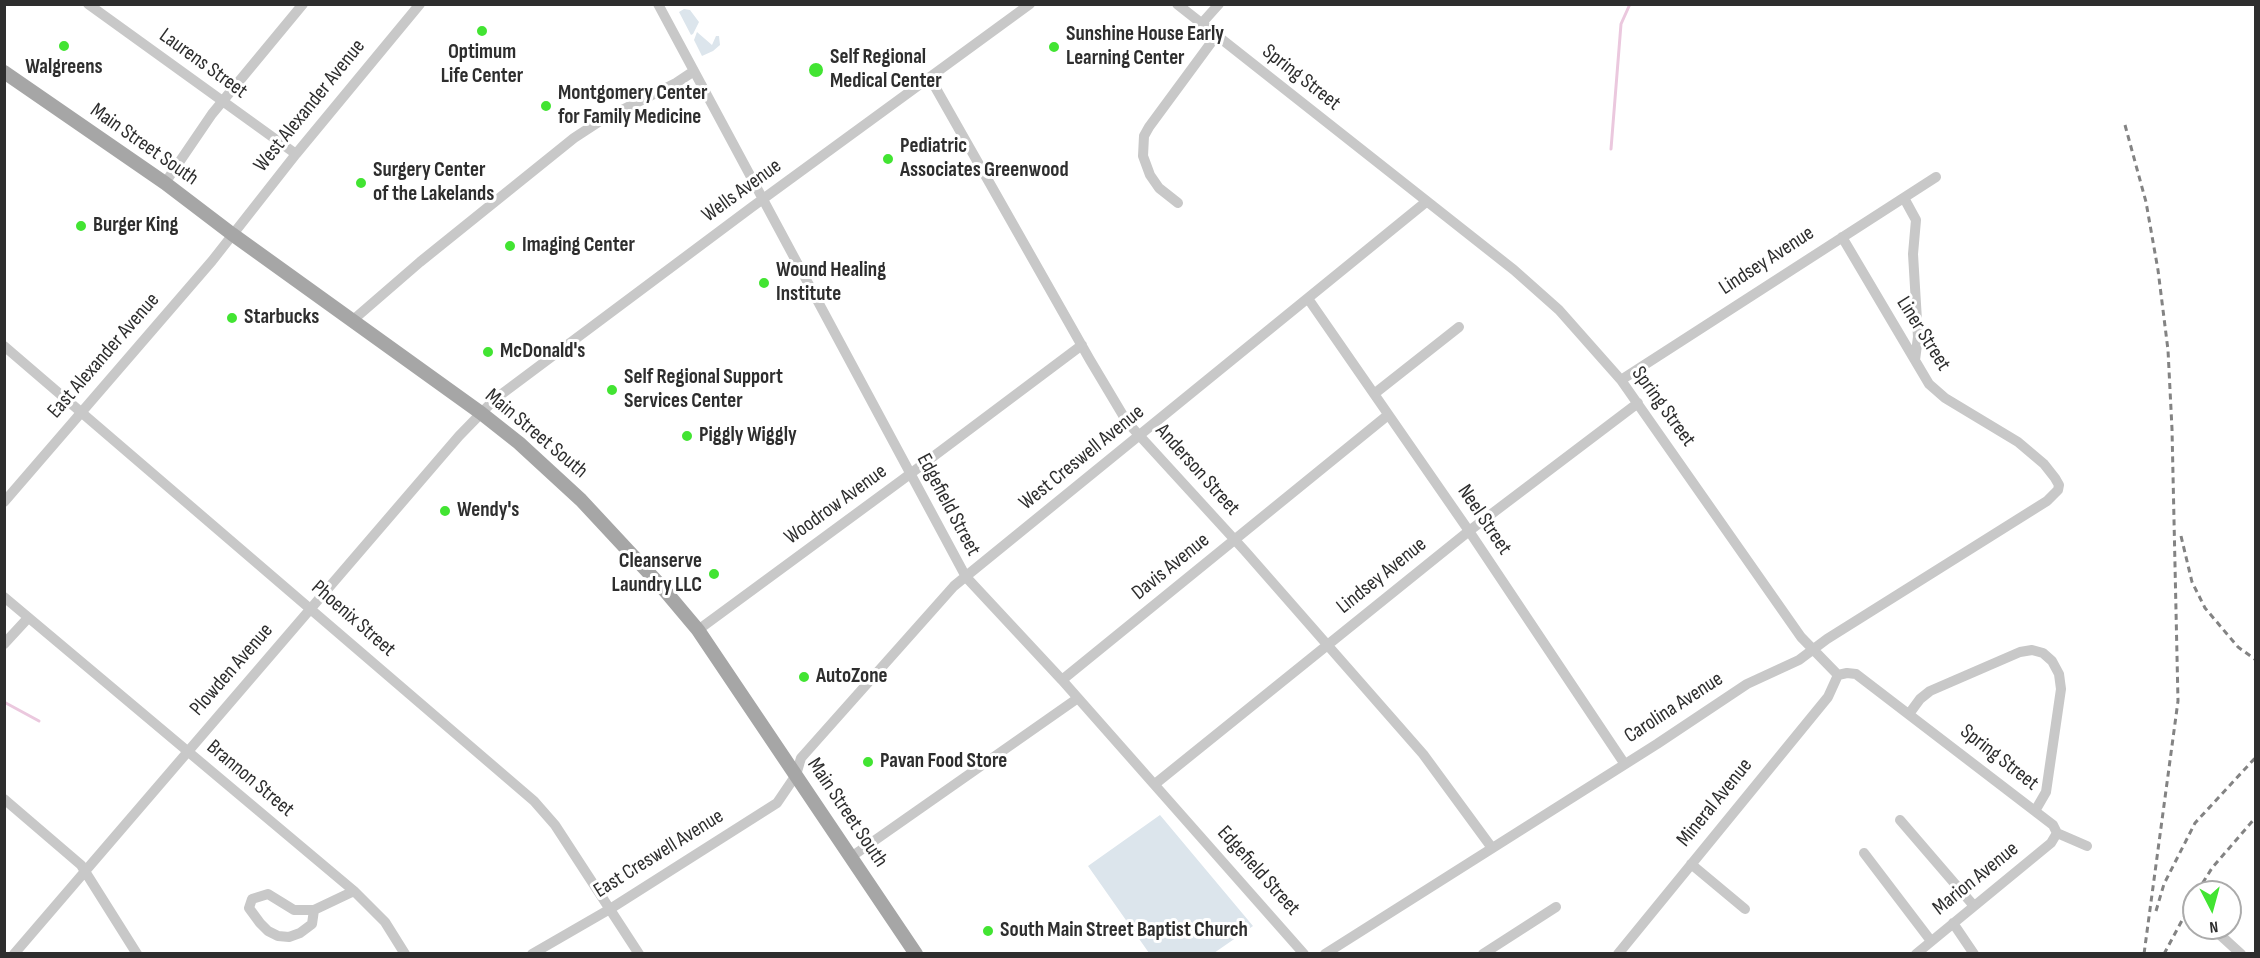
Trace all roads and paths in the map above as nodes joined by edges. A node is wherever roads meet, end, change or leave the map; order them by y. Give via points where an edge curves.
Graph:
1 (88, 4) edge
2 (303, 4) edge
3 (420, 4) edge
4 (658, 4) edge
5 (1030, 4) edge
6 (1177, 4) edge
7 (1219, 4) edge
8 (1202, 23) junction
9 (1216, 36) junction
10 (694, 71) junction
11 (4, 72) edge
12 (930, 78) junction
13 (222, 102) junction
14 (296, 154) junction
15 (1936, 177) dead end
16 (165, 183) junction
17 (1904, 198) junction
18 (763, 200) junction
19 (1426, 202) junction
20 (1178, 203) dead end
21 (232, 234) junction
22 (1842, 237) junction
23 (1309, 300) junction
24 (353, 320) junction
25 (1459, 327) dead end
26 (1082, 345) junction
27 (4, 346) edge
28 (1915, 360) junction
29 (1621, 380) junction
30 (1374, 394) junction
31 (1638, 403) junction
32 (81, 412) junction
33 (481, 413) junction
34 (1388, 415) junction
35 (1140, 436) junction
36 (909, 474) junction
37 (2047, 501) joint
38 (4, 502) edge
39 (1469, 531) junction
40 (1235, 541) junction
41 (966, 577) junction
42 (4, 597) edge
43 (312, 609) junction
44 (28, 618) junction
45 (698, 630) junction
46 (4, 644) edge
47 (1328, 645) junction
48 (1813, 650) junction
49 (1838, 675) junction
50 (1062, 680) junction
51 (1078, 698) junction
52 (1909, 714) junction
53 (187, 752) junction
54 (1624, 763) junction
55 (796, 775) junction
56 (1155, 784) junction
57 (4, 799) edge
58 (2035, 811) junction
59 (1900, 820) dead end
60 (2057, 833) junction
61 (2087, 846) dead end
62 (1492, 848) junction
63 (1864, 853) dead end
64 (851, 857) junction
65 (1691, 864) junction
66 (85, 872) junction
67 (354, 891) junction
68 (1974, 906) junction
69 (1556, 907) dead end
70 (610, 909) junction
71 (1745, 909) dead end
72 (314, 910) junction
73 (1953, 924) junction
74 (2226, 940) edge
75 (1931, 941) junction
76 (14, 954) edge
77 (137, 954) edge
78 (405, 954) edge
79 (532, 954) edge
80 (639, 954) edge
81 (916, 954) edge
82 (1304, 954) edge
83 (1325, 954) edge
84 (1483, 954) edge
85 (1618, 954) edge
86 (1916, 954) edge
87 (1974, 954) edge
88 (2241, 954) edge

1 - 13 street, Laurens Street
2 - 13 street
3 - 14 street, West Alexander Avenue
4 - 10 street, Edgefield Street
5 - 12 street, Wells Avenue
6 - 8 street, Spring Street
7 - 8 street
8 - 9 street, Spring Street
9 - 19 street, Spring Street
9 - 20 street via 1144,136 1143,156 1150,175
10 - 18 street, Edgefield Street
10 - 24 street via 574,138
11 - 16 main road, Main Street South
12 - 18 street, Wells Avenue
12 - 26 street, Anderson Street
13 - 14 street, Laurens Street
13 - 16 street
14 - 21 street, West Alexander Avenue
15 - 17 street, Lindsey Avenue
16 - 21 main road, Main Street South
17 - 22 street, Lindsey Avenue
17 - 28 street via 1916,220
18 - 33 street, Wells Avenue
18 - 36 street, Edgefield Street
19 - 23 street, West Creswell Avenue
19 - 29 street, Spring Street via 1541,294
21 - 24 main road, Main Street South
21 - 32 street, East Alexander Avenue
22 - 28 street, Liner Street
22 - 29 street, Lindsey Avenue
23 - 30 street, Neel Street
23 - 35 street, West Creswell Avenue
24 - 33 main road, Main Street South
25 - 30 street
26 - 35 street, Anderson Street
26 - 36 street, Woodrow Avenue
27 - 32 street, Phoenix Street
28 - 37 street, Liner Street via 1938,394 2003,431 2044,464 2059,485
29 - 31 street, Spring Street
30 - 34 street, Neel Street
31 - 39 street, Lindsey Avenue
31 - 48 street, Spring Street
32 - 38 street, East Alexander Avenue
32 - 43 street, Phoenix Street
33 - 43 street, Plowden Avenue
33 - 45 main road, Main Street South via 581,500
34 - 39 street, Neel Street
34 - 40 street, Davis Avenue
35 - 40 street, Anderson Street
35 - 41 street, West Creswell Avenue
36 - 41 street, Edgefield Street
36 - 45 street, Woodrow Avenue
37 - 48 street, Carolina Avenue
39 - 47 street, Lindsey Avenue
39 - 54 street, Neel Street
40 - 47 street, Anderson Street
40 - 50 street, Davis Avenue
41 - 50 street, Edgefield Street
41 - 55 street, West Creswell Avenue via 801,758
42 - 44 street, Brannon Street
43 - 53 street, Plowden Avenue
43 - 70 street, Phoenix Street via 534,801 555,825
44 - 46 street
44 - 53 street, Brannon Street
45 - 55 main road, Main Street South
47 - 56 street, Lindsey Avenue
47 - 62 street, Anderson Street via 1423,754
48 - 49 street, Spring Street
48 - 54 street, Carolina Avenue via 1790,666 1747,684
49 - 52 street, Spring Street via 1856,674
49 - 65 street, Mineral Avenue via 1828,696
50 - 51 street, Edgefield Street
51 - 56 street, Edgefield Street
51 - 64 street
52 - 58 street, Spring Street
52 - 58 street via 1930,691 2020,652 2043,653 2059,674 2061,689 2046,792
53 - 66 street, Plowden Avenue
53 - 67 street, Brannon Street
54 - 62 street, Carolina Avenue
55 - 64 main road, Main Street South
55 - 70 street, East Creswell Avenue via 777,803
56 - 82 street, Edgefield Street
57 - 66 street
58 - 60 street, Spring Street
59 - 68 street
60 - 61 street, Spring Street
60 - 68 street, Marion Avenue via 2051,843
62 - 83 street, Carolina Avenue
63 - 75 street
64 - 81 main road, Main Street South
65 - 71 street
65 - 85 street, Mineral Avenue
66 - 76 street, Plowden Avenue
66 - 77 street
67 - 72 street
67 - 78 street, Brannon Street via 385,922
68 - 73 street, Marion Avenue
69 - 84 street
70 - 79 street, East Creswell Avenue
70 - 80 street, Phoenix Street
72 - 72 street via 312,924 289,937 268,931 249,908 252,899 268,894 294,910
73 - 75 street, Marion Avenue
73 - 87 street
74 - 88 street
75 - 86 street, Marion Avenue

